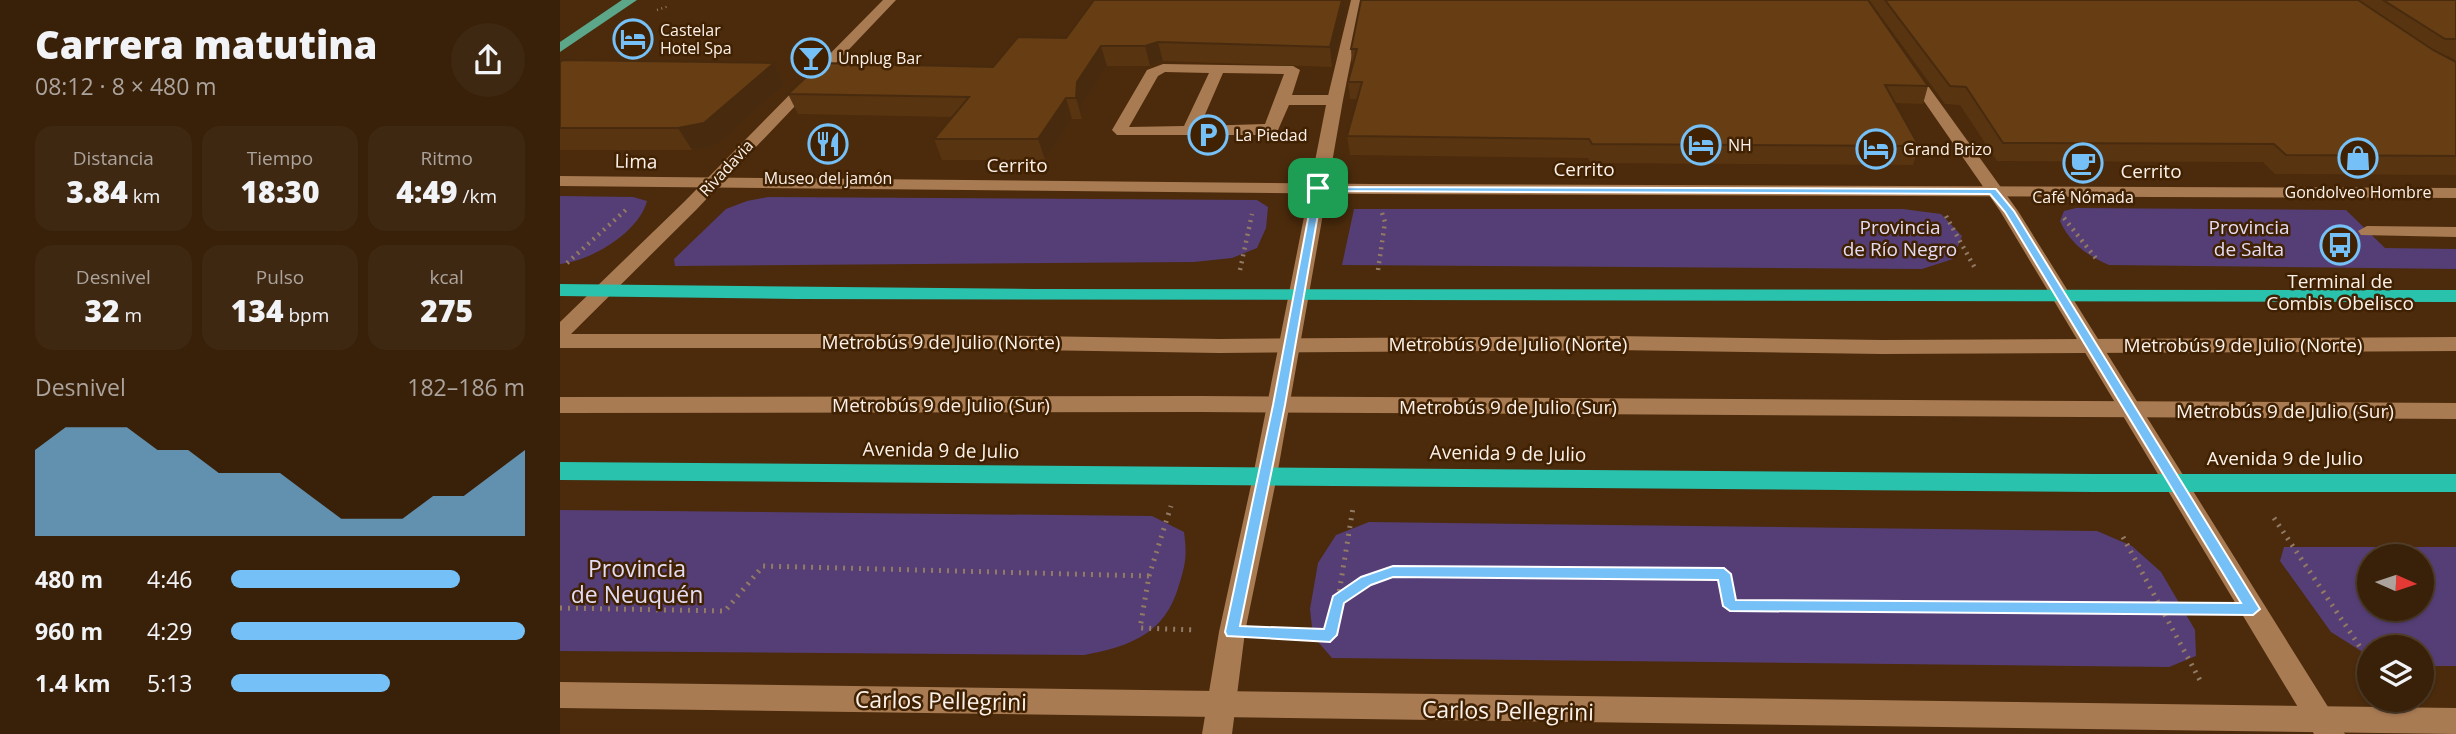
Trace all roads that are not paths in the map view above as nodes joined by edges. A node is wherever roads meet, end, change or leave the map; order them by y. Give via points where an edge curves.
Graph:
1 (631, 0) edge
2 (890, 0) edge
3 (1357, 0) edge
4 (560, 48) edge
5 (1899, 56) edge
6 (1218, 69) junction
7 (1283, 100) junction
8 (1335, 100) junction
9 (1190, 131) junction
10 (560, 181) edge
11 (711, 184) junction
12 (1318, 188) junction
13 (1993, 191) junction
14 (2456, 193) edge
15 (2367, 231) dead end
16 (2456, 232) edge
17 (560, 290) edge
18 (603, 291) junction
19 (2060, 293) junction
20 (1298, 295) junction
21 (2456, 296) edge
22 (560, 333) edge
23 (560, 341) edge
24 (1289, 344) junction
25 (2456, 344) edge
26 (2092, 346) junction
27 (560, 405) edge
28 (1279, 405) junction
29 (2132, 410) junction
30 (2456, 411) edge
31 (560, 471) edge
32 (1265, 476) junction
33 (2456, 483) edge
34 (2176, 484) junction
35 (560, 695) edge
36 (1223, 706) junction
37 (2456, 721) edge
38 (2325, 727) edge
39 (1217, 734) edge

1 - 4 main road
2 - 11 street, Rivadavia
3 - 8 street
5 - 13 street
6 - 7 street via 1293,70
6 - 9 street
6 - 9 street via 1163,68 1152,73 1120,130
7 - 8 street
7 - 9 street via 1267,130
8 - 12 street
10 - 11 street, Lima
11 - 12 street, Cerrito
11 - 18 street, Rivadavia
12 - 13 street, Cerrito
12 - 20 street
13 - 14 street, Cerrito
13 - 19 street
15 - 16 street
17 - 18 highway
18 - 20 highway
18 - 22 street, Rivadavia
19 - 20 highway
19 - 21 highway
19 - 26 street
20 - 24 street
23 - 24 street, Metrobús 9 de Julio (Norte)
24 - 26 street, Metrobús 9 de Julio (Norte)
24 - 28 street
25 - 26 street, Metrobús 9 de Julio (Norte)
26 - 29 street
27 - 28 street, Metrobús 9 de Julio (Sur)
28 - 29 street, Metrobús 9 de Julio (Sur)
28 - 32 street
29 - 30 street, Metrobús 9 de Julio (Sur)
29 - 34 street
31 - 32 highway, Avenida 9 de Julio
32 - 34 highway, Avenida 9 de Julio
32 - 36 street via 1232,632
33 - 34 highway, Avenida 9 de Julio
34 - 38 street
35 - 36 street, Carlos Pellegrini
36 - 38 street, Carlos Pellegrini via 2221,719
36 - 39 street
37 - 38 street, Carlos Pellegrini

